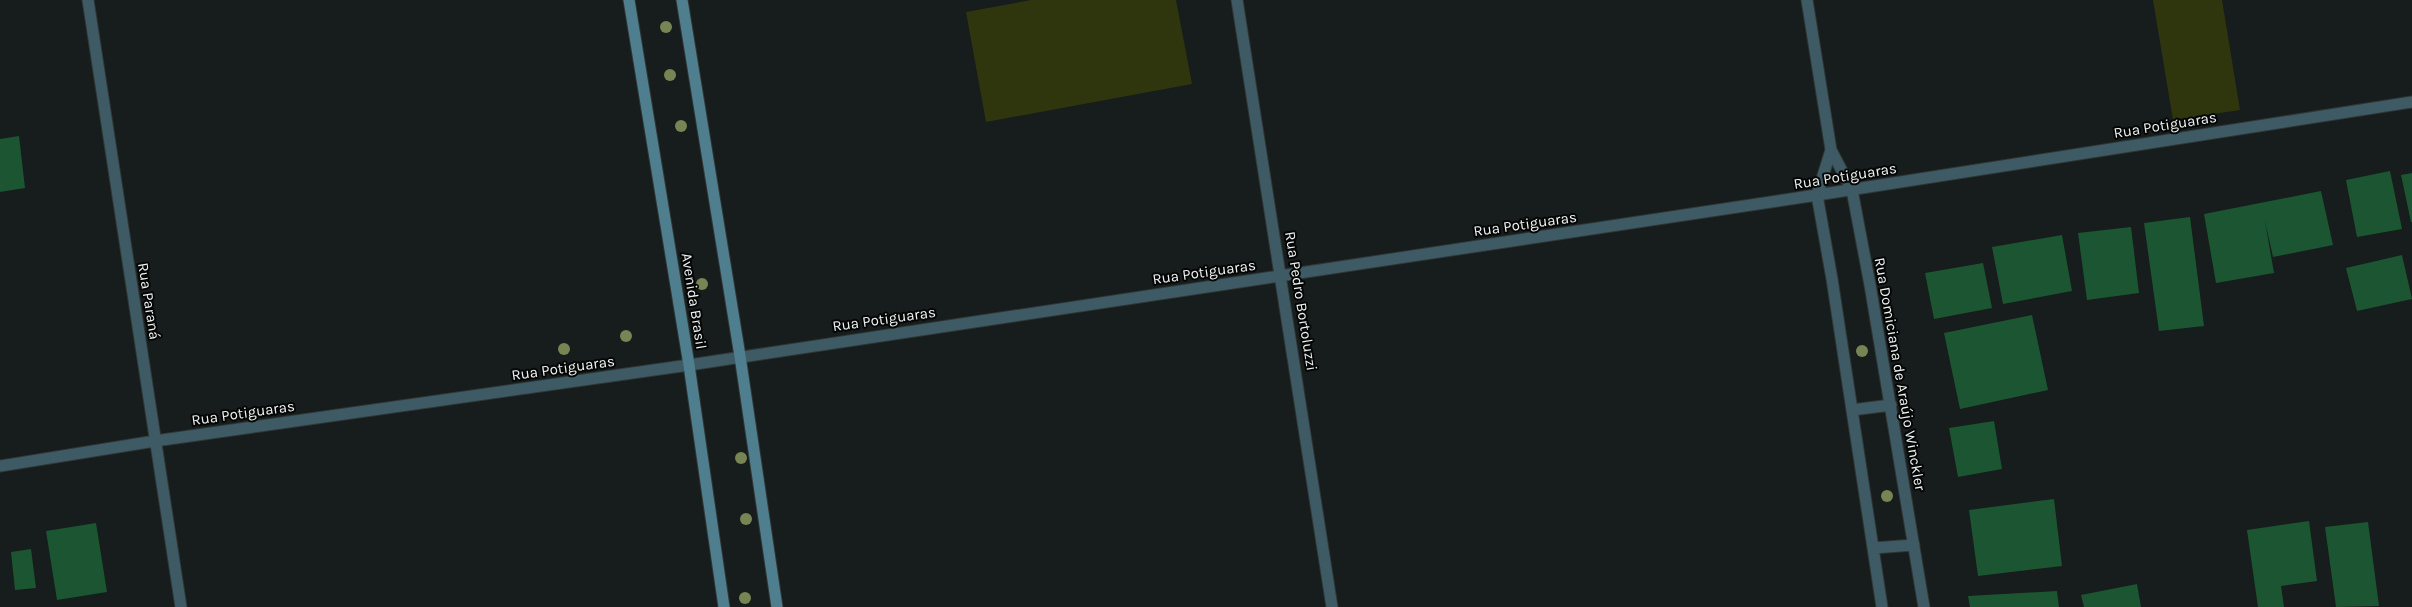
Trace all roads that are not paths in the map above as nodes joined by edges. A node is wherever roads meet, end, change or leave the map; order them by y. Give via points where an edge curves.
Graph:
1 (88, 0) edge
2 (629, 0) edge
3 (682, 0) edge
4 (1237, 0) edge
5 (1807, 0) edge
6 (2412, 102) edge
7 (1831, 150) junction
8 (1852, 190) junction
9 (1817, 195) junction
10 (1282, 275) junction
11 (740, 356) junction
12 (689, 365) junction
13 (1891, 404) junction
14 (1852, 410) junction
15 (155, 441) junction
16 (0, 466) edge
17 (1914, 545) junction
18 (1873, 548) junction
19 (181, 607) edge
20 (724, 607) edge
21 (777, 607) edge
22 (1332, 607) edge
23 (1882, 607) edge
24 (1924, 607) edge

1 - 15 street, Rua Paraná
2 - 12 main road, Avenida Brasil
3 - 11 main road
4 - 10 street, Rua Pedro Bortoluzzi
5 - 7 street, Rua Domiciana de Araújo Winckler
6 - 8 street, Rua Potiguaras
7 - 8 street, Rua Domiciana de Araújo Winckler
7 - 9 street, Rua Domiciana de Araújo Winckler
8 - 9 street, Rua Potiguaras
8 - 13 street, Rua Domiciana de Araújo Winckler
9 - 10 street, Rua Potiguaras
9 - 14 street, Rua Domiciana de Araújo Winckler
10 - 11 street, Rua Potiguaras
10 - 22 street, Rua Pedro Bortoluzzi
11 - 12 street, Rua Potiguaras
11 - 21 main road
12 - 15 street, Rua Potiguaras
12 - 20 main road, Avenida Brasil
13 - 14 street
13 - 17 street, Rua Domiciana de Araújo Winckler
14 - 18 street, Rua Domiciana de Araújo Winckler
15 - 16 street, Rua Potiguaras
15 - 19 street, Rua Paraná
17 - 18 street
17 - 24 street, Rua Domiciana de Araújo Winckler
18 - 23 street, Rua Domiciana de Araújo Winckler

